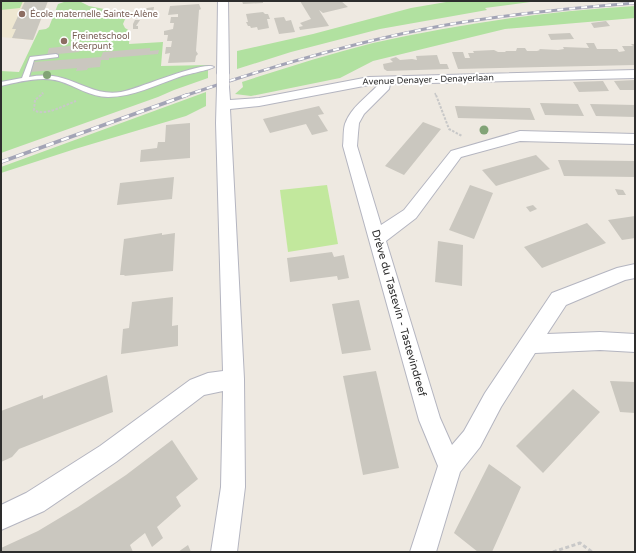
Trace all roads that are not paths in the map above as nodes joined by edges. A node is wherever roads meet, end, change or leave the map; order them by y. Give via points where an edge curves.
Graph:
1 (223, 1) edge
2 (56, 56) dead end
3 (211, 67) dead end
4 (635, 74) edge
5 (25, 79) junction
6 (384, 80) junction
7 (1, 84) edge
8 (223, 105) junction
9 (635, 139) edge
10 (377, 239) junction
11 (635, 271) edge
12 (635, 343) edge
13 (530, 344) junction
14 (234, 379) junction
15 (450, 466) junction
16 (1, 518) edge
17 (224, 552) edge
18 (423, 552) edge

1 - 8 street, bridge
2 - 5 lane via 32,58
3 - 5 lane via 197,68 122,94 106,95 60,80
4 - 6 street, Avenue Denayer - Denayerlaan
5 - 7 lane
6 - 8 street, Avenue Denayer - Denayerlaan via 258,102
6 - 10 street, Drève du Tastevin - Tastevindreef via 384,86 356,116 351,128 350,146
8 - 14 street
9 - 10 street via 520,136 456,154 410,214
10 - 15 street, Drève du Tastevin - Tastevindreef via 430,420
11 - 13 street via 623,272 559,299
12 - 13 street via 600,341
13 - 15 street via 493,400 472,439
14 - 16 street via 196,387 108,454 36,502
14 - 17 street via 233,487
15 - 18 street

